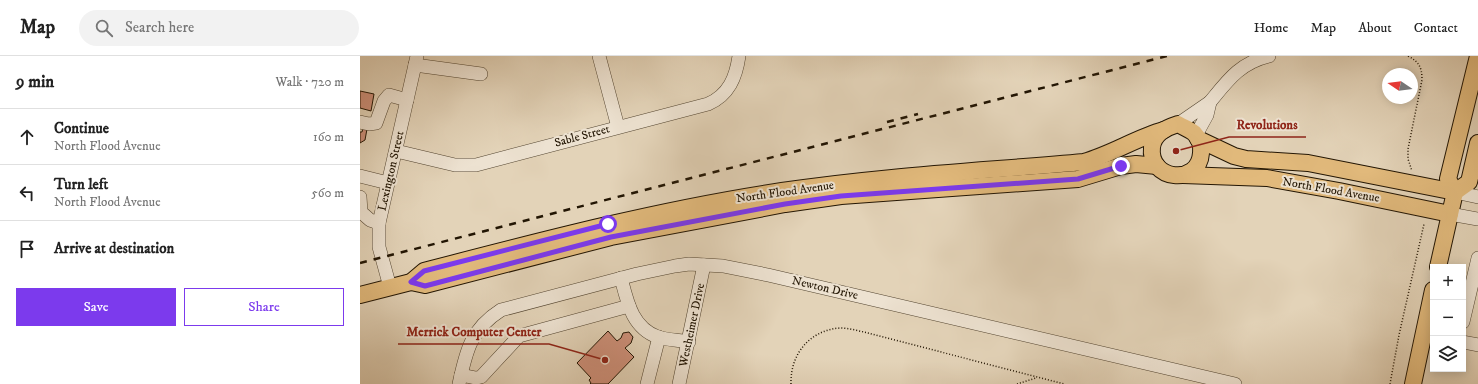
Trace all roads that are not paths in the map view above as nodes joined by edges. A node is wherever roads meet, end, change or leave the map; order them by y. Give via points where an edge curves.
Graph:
1 (599, 56) edge
2 (739, 56) edge
3 (1269, 56) edge
4 (1478, 56) edge
5 (416, 61) edge
6 (481, 74) dead end
7 (408, 100) junction
8 (1210, 102) junction
9 (360, 122) edge
10 (618, 127) junction
11 (1171, 127) junction
12 (1197, 137) junction
13 (1478, 143) edge
14 (396, 151) junction
15 (1157, 166) junction
16 (1183, 175) junction
17 (360, 176) edge
18 (388, 183) junction
19 (1455, 192) junction
20 (1478, 197) edge
21 (360, 198) edge
22 (1450, 214) junction
23 (1478, 219) edge
24 (379, 223) junction
25 (1478, 258) edge
26 (1439, 264) edge
27 (704, 265) junction
28 (621, 278) junction
29 (411, 282) junction
30 (390, 287) junction
31 (360, 295) edge
32 (1432, 300) edge
33 (629, 306) junction
34 (1466, 309) edge
35 (1428, 334) edge
36 (659, 337) junction
37 (689, 342) junction
38 (1466, 343) edge
39 (1478, 346) edge
40 (460, 379) edge
41 (647, 384) edge
42 (679, 384) edge
43 (1235, 384) edge
44 (1413, 384) edge

1 - 10 street
2 - 10 street, Sable Street via 730,86 715,101
3 - 8 street via 1246,64
4 - 19 main road via 1448,179
5 - 6 street
5 - 7 street, Lexington Street
7 - 9 street via 389,95 384,101 376,123
7 - 14 street, Lexington Street
8 - 11 street
8 - 12 street
10 - 14 street, Sable Street via 476,165 455,165
11 - 12 main road
11 - 15 main road via 1155,138 1152,146
11 - 29 main road, North Flood Avenue via 1105,156 1084,162 897,177 783,191 669,211 585,229 424,271
12 - 16 main road via 1202,149 1201,158 1194,169
12 - 19 main road, North Flood Avenue via 1234,156 1246,159 1308,163
13 - 19 main road via 1469,182
14 - 18 street, Lexington Street
15 - 16 main road via 1166,174
15 - 29 main road, North Flood Avenue via 1121,166 1078,179 841,196 785,204 611,237 425,286
16 - 22 main road, North Flood Avenue via 1267,178
17 - 18 street
18 - 24 street, Lexington Street
19 - 20 street, North Flood Avenue
19 - 22 main road
21 - 24 street via 361,212 370,220
22 - 23 street, North Flood Avenue
22 - 26 main road
24 - 30 street, Lexington Street via 379,247
25 - 34 street
27 - 28 street, Newton Drive via 675,266
27 - 37 street, Westheimer Drive
27 - 43 street, Newton Drive via 723,266 771,276
28 - 33 street
28 - 40 street, Newton Drive via 509,308 492,316 479,328 470,342
29 - 30 main road, North Flood Avenue
30 - 31 main road, North Flood Avenue
32 - 35 main road
33 - 36 street via 640,326
33 - 40 street via 519,336 481,377
35 - 44 main road
36 - 37 street
36 - 41 street
37 - 42 street, Westheimer Drive
38 - 39 street

